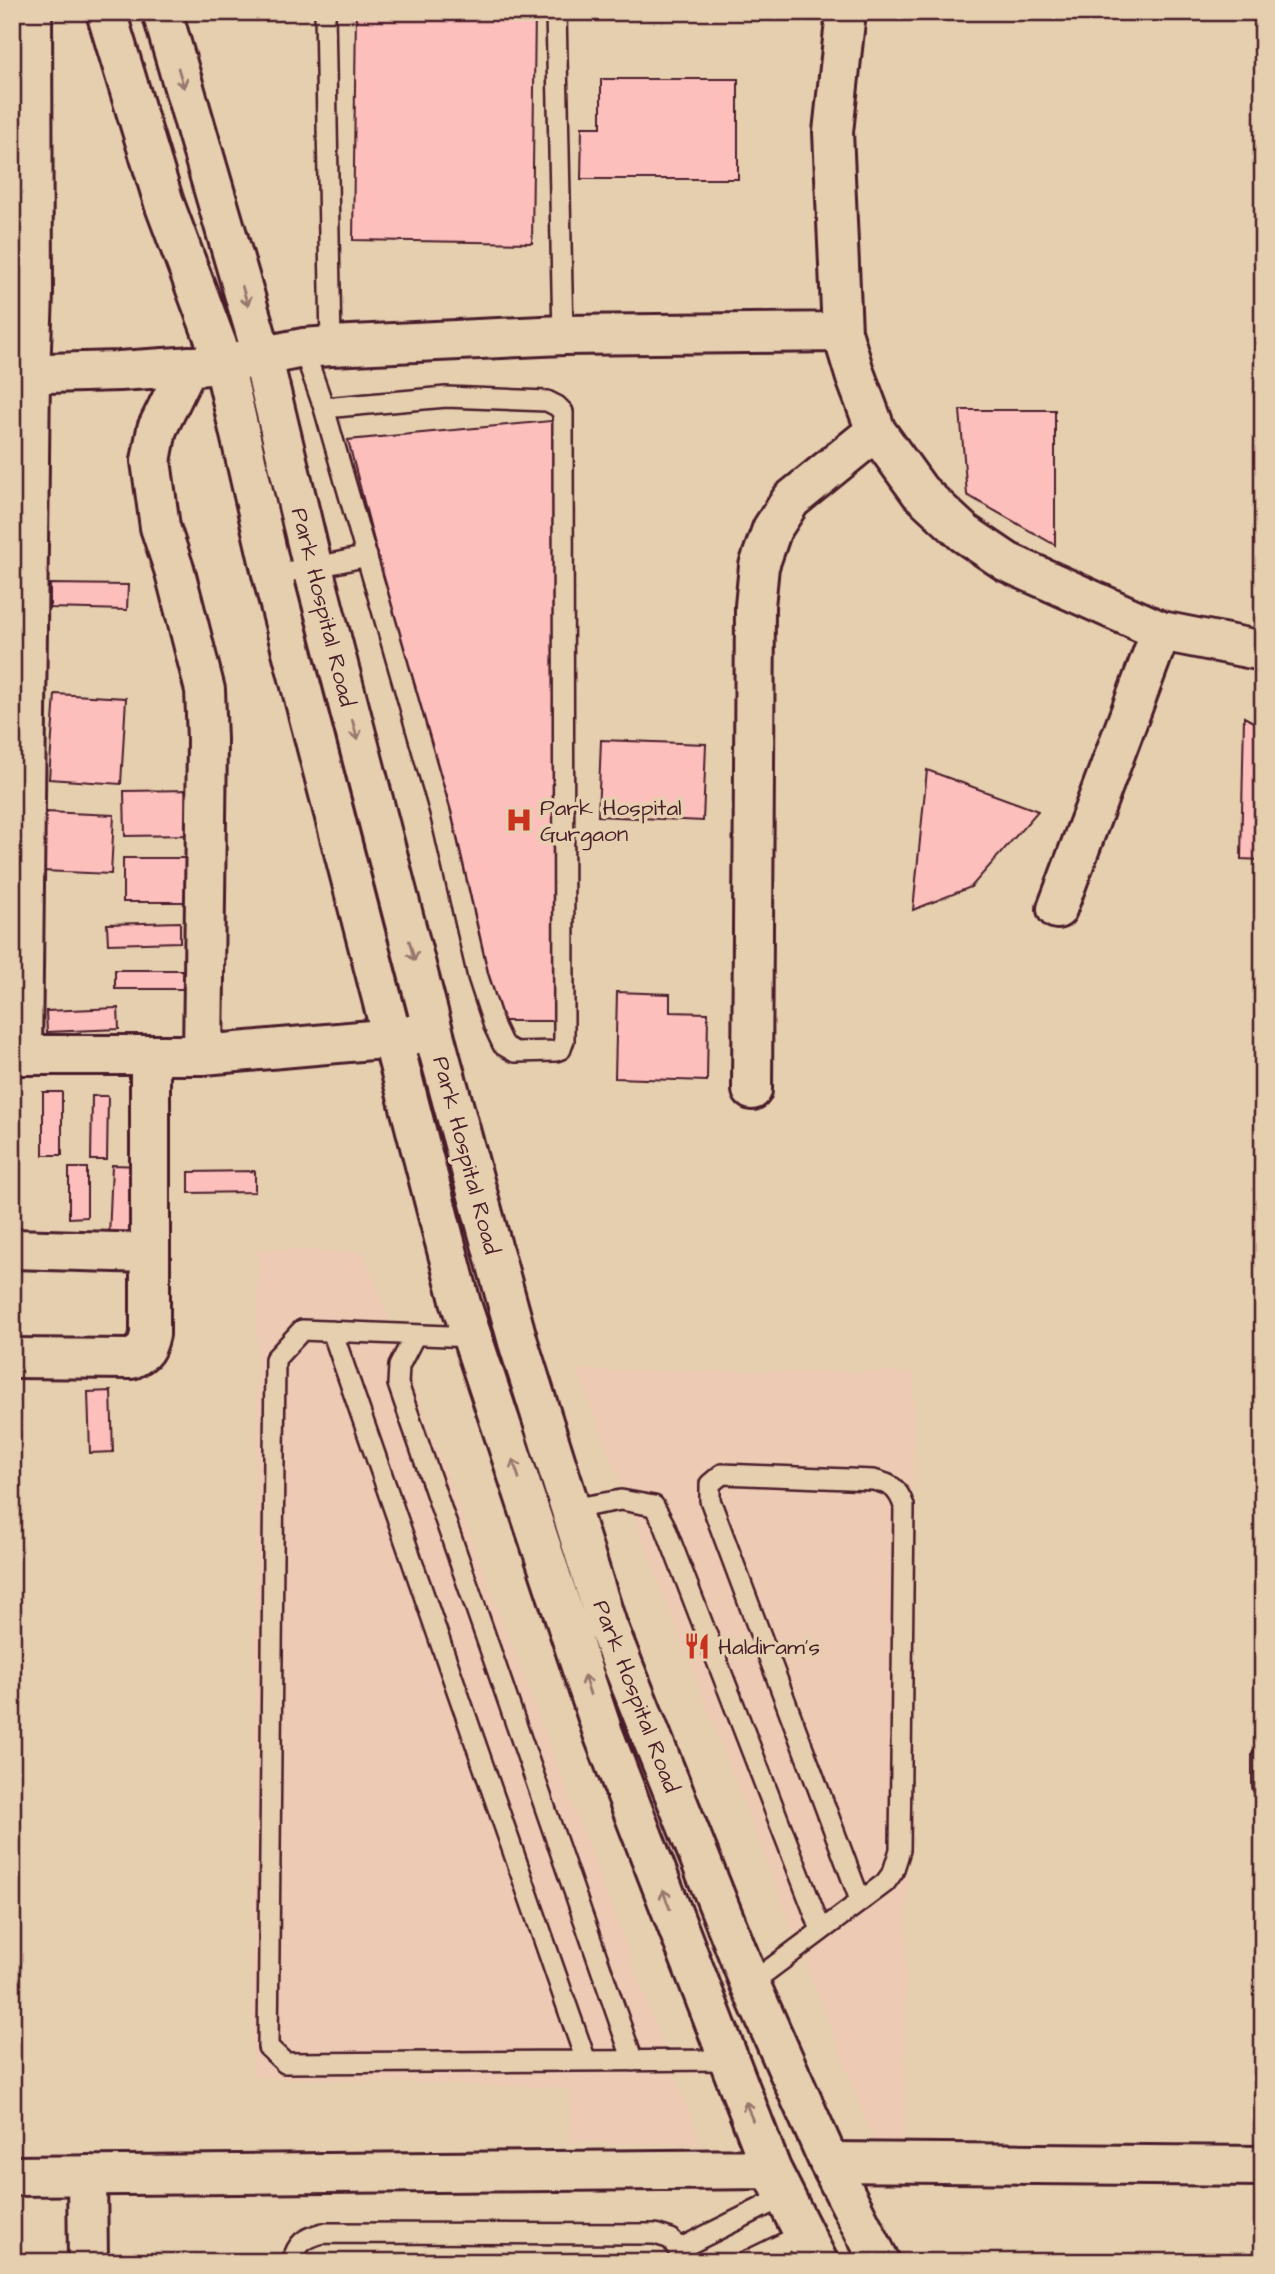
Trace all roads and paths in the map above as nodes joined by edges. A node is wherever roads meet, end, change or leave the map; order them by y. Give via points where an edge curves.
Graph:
1 (32, 12) edge
2 (106, 12) edge
3 (162, 12) edge
4 (325, 12) edge
5 (556, 12) edge
6 (846, 12) edge
7 (842, 332) junction
8 (563, 335) junction
9 (317, 347) junction
10 (262, 355) junction
11 (206, 365) junction
12 (21, 374) edge
13 (324, 408) junction
14 (876, 431) junction
15 (367, 556) junction
16 (313, 568) junction
17 (272, 573) junction
18 (1161, 631) junction
19 (1263, 651) edge
20 (1057, 909) dead end
21 (433, 1031) junction
22 (394, 1038) junction
23 (17, 1055) edge
24 (150, 1055) junction
25 (203, 1055) junction
26 (752, 1090) dead end
27 (12, 1249) edge
28 (149, 1253) junction
29 (332, 1331) junction
30 (415, 1335) junction
31 (472, 1337) junction
32 (12, 1358) edge
33 (571, 1509) junction
34 (1263, 1756) edge
35 (1263, 1786) edge
36 (860, 1900) junction
37 (821, 1930) junction
38 (750, 1984) junction
39 (729, 2060) junction
40 (586, 2061) junction
41 (633, 2061) junction
42 (829, 2162) junction
43 (1263, 2166) edge
44 (87, 2175) junction
45 (12, 2176) edge
46 (778, 2182) junction
47 (810, 2248) edge
48 (683, 2255) edge
49 (88, 2262) edge
50 (292, 2262) edge
51 (745, 2262) edge
52 (880, 2262) edge

1 - 12 street via 33,293
2 - 11 street, Park Hospital Road
3 -> 10 street, Park Hospital Road
4 - 9 lane
5 - 8 lane
6 - 7 street via 833,132
7 - 8 street
7 - 14 street
8 - 9 street
9 - 10 street
9 - 13 lane
10 - 11 street
10 - 16 street, Park Hospital Road
11 - 12 street
11 - 17 street, Park Hospital Road
11 - 25 street via 157,429 151,461 160,527 205,690
12 - 23 street
13 - 15 lane
13 - 15 lane via 461,397 547,401 563,412 564,1040 556,1051 515,1052 503,1045 494,1026 478,977 440,812
14 - 18 street via 920,492 964,533 1007,562
14 - 26 street via 791,500 772,529 759,566
15 - 16 lane
16 - 17 lane
16 -> 21 street, Park Hospital Road
17 - 22 street, Park Hospital Road
18 - 19 street
18 - 20 street
21 - 22 street
21 - 33 street, Park Hospital Road via 518,1342
22 - 25 street
22 - 31 street, Park Hospital Road
23 - 24 street
24 - 25 street
24 - 28 street
27 - 28 street
28 - 32 street via 150,1335 140,1355 131,1359
29 - 30 lane
29 - 40 lane
29 - 40 lane via 302,1330 275,1359 268,2047 285,2063
30 - 31 lane
30 - 41 lane via 399,1366 398,1384
39 -> 31 street, Park Hospital Road via 603,1733
33 - 37 lane via 621,1500 654,1506
33 - 38 street, Park Hospital Road via 607,1625
34 - 35 lane
36 - 36 lane via 886,1883 900,1850 904,1506 900,1492 873,1480 722,1474 710,1484 710,1500
36 - 37 lane
37 - 38 lane
38 - 42 street, Park Hospital Road
39 - 41 lane
46 -> 39 street, Park Hospital Road
40 - 41 lane
42 - 43 street
42 - 52 street, Park Hospital Road
44 - 45 street
44 - 46 street
44 - 49 street
46 - 47 street, Park Hospital Road
46 - 48 lane
47 - 51 lane
48 - 50 lane via 671,2239 655,2234 323,2233 305,2238 295,2249

